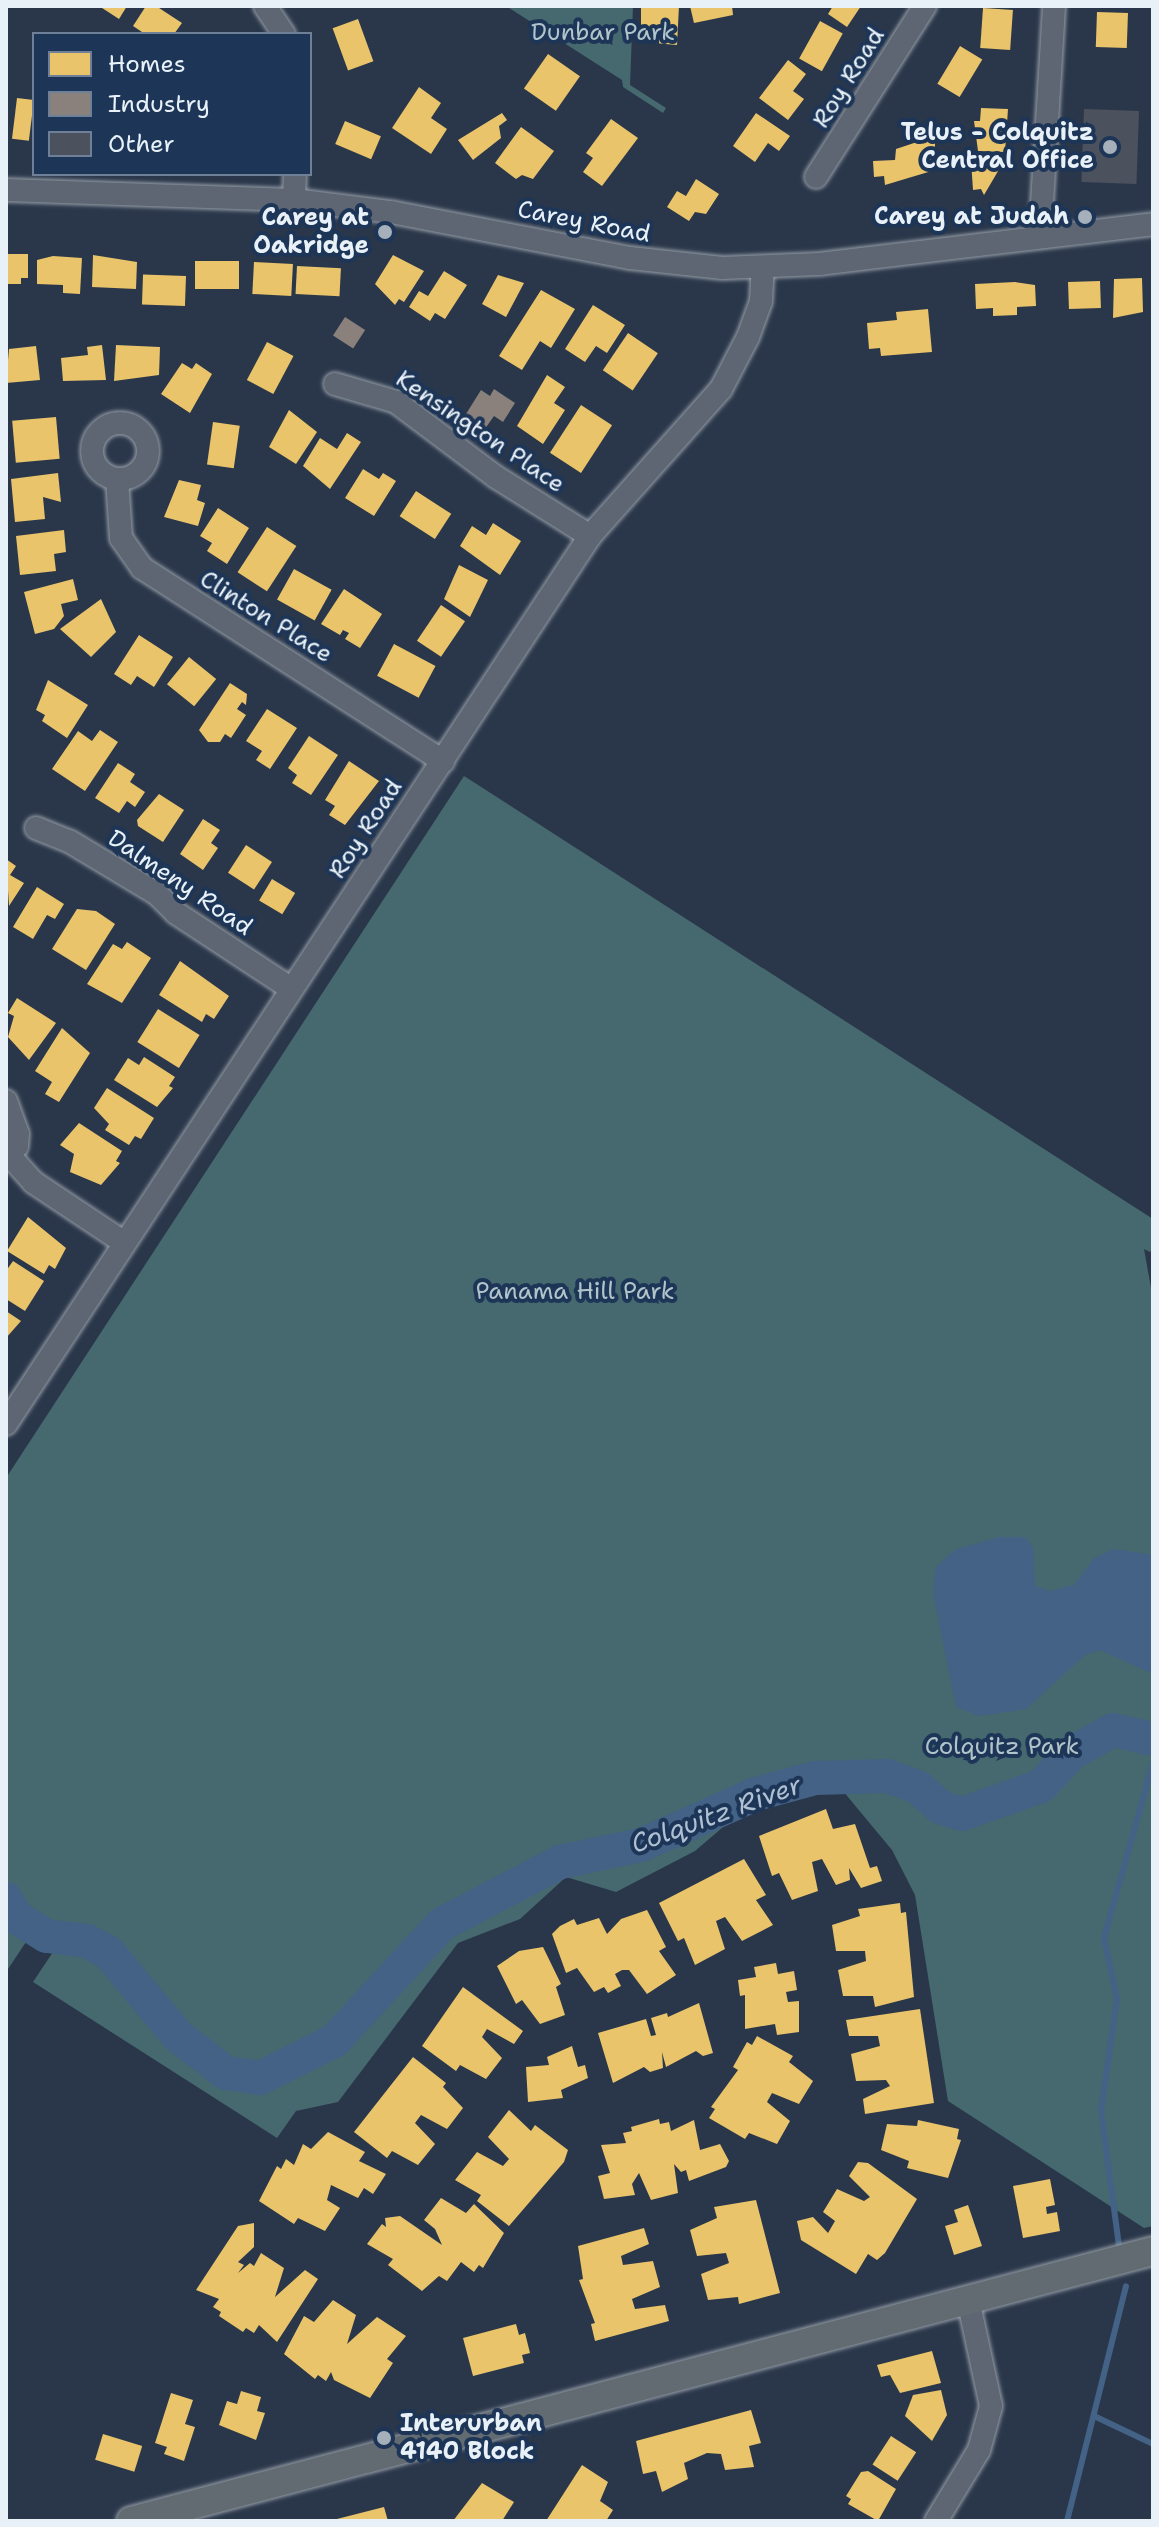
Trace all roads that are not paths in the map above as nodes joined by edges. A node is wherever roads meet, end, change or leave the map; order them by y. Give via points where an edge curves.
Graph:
1 (265, 6) edge
2 (925, 6) edge
3 (1054, 6) edge
4 (283, 32) edge
5 (295, 176) edge
6 (816, 177) dead end
7 (6, 190) edge
8 (294, 200) junction
9 (1153, 224) edge
10 (1040, 236) junction
11 (763, 268) junction
12 (335, 384) dead end
13 (117, 479) dead end
14 (590, 536) junction
15 (443, 761) junction
16 (36, 828) dead end
17 (290, 988) junction
18 (6, 1101) edge
19 (8, 1156) edge
20 (123, 1242) junction
21 (6, 1424) edge
22 (1153, 2251) edge
23 (968, 2300) junction
24 (131, 2521) edge
25 (936, 2521) edge

1 - 4 street
2 - 6 street, Roy Road
3 - 10 street
5 - 8 street
7 - 8 street, Carey Road
8 - 11 street, Carey Road via 391,212 666,263
9 - 10 street, Carey Road
10 - 11 street, Carey Road
11 - 14 street, Roy Road via 761,301 721,389
12 - 14 street, Kensington Place via 396,402 496,477
13 - 15 street, Clinton Place via 121,538 142,568
14 - 15 street, Roy Road
15 - 17 street, Roy Road
16 - 17 street, Dalmeny Road via 69,841 157,894 176,913
17 - 20 street, Roy Road
18 - 19 street via 18,1134
19 - 20 street via 33,1182
20 - 21 street, Roy Road
22 - 23 main road
23 - 24 main road
23 - 25 street via 991,2406 979,2450

